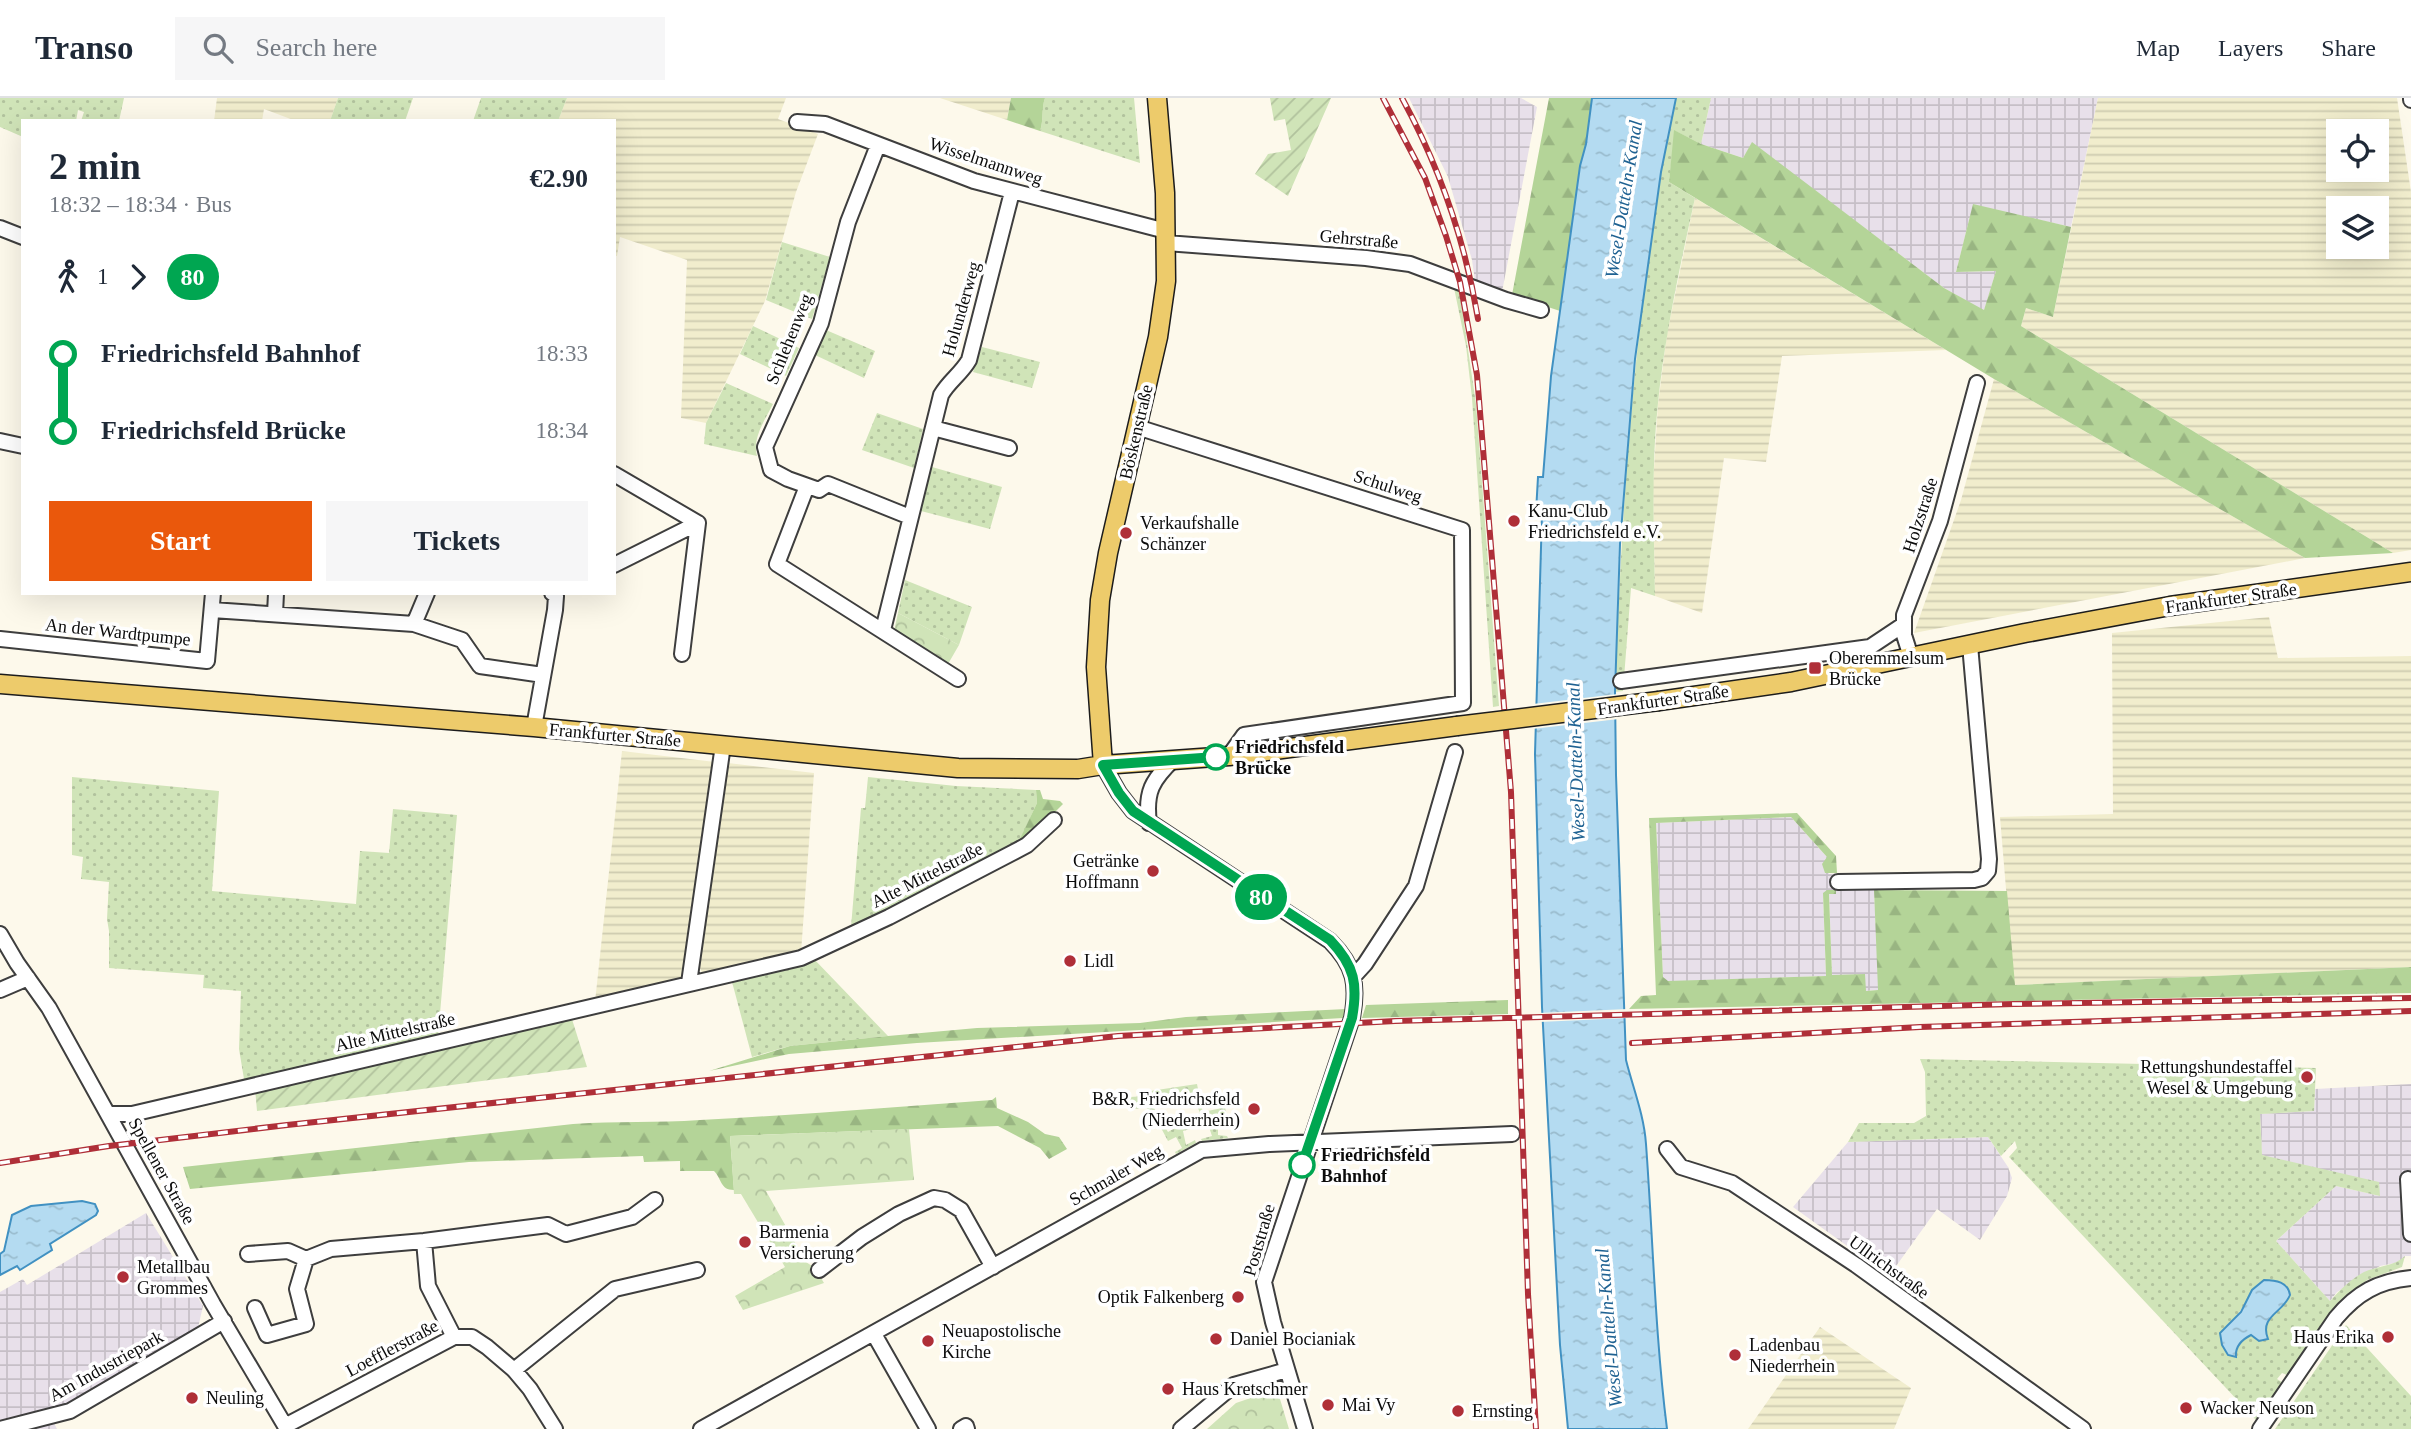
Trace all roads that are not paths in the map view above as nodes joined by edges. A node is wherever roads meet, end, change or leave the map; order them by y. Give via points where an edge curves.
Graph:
1 (1157, 98) edge
2 (797, 122) dead end
3 (878, 145) junction
4 (1012, 192) junction
5 (0, 228) edge
6 (21, 236) edge
7 (1166, 237) junction
8 (1541, 310) dead end
9 (1977, 383) dead end
10 (1137, 427) junction
11 (933, 428) junction
12 (0, 441) edge
13 (21, 446) edge
14 (1009, 449) dead end
15 (616, 475) edge
16 (807, 486) junction
17 (910, 517) junction
18 (698, 523) junction
19 (616, 564) edge
20 (2411, 572) edge
21 (213, 595) edge
22 (276, 595) edge
23 (426, 595) edge
24 (556, 595) edge
25 (212, 610) junction
26 (275, 614) junction
27 (414, 624) junction
28 (1903, 625) junction
29 (883, 630) junction
30 (0, 639) edge
31 (1970, 645) junction
32 (682, 654) dead end
33 (1911, 657) junction
34 (542, 675) junction
35 (958, 679) dead end
36 (1621, 681) dead end
37 (0, 684) edge
38 (534, 727) junction
39 (723, 745) junction
40 (1455, 752) dead end
41 (1229, 756) junction
42 (1174, 759) junction
43 (1103, 765) junction
44 (1054, 820) dead end
45 (1149, 823) junction
46 (1838, 882) dead end
47 (0, 934) edge
48 (1354, 976) junction
49 (28, 978) junction
50 (689, 983) junction
51 (0, 990) edge
52 (108, 1114) junction
53 (1512, 1134) dead end
54 (1309, 1143) junction
55 (1667, 1149) dead end
56 (2408, 1179) dead end
57 (655, 1200) dead end
58 (2411, 1234) edge
59 (424, 1241) junction
60 (248, 1254) dead end
61 (306, 1259) junction
62 (993, 1267) junction
63 (697, 1270) dead end
64 (819, 1270) dead end
65 (2411, 1278) edge
66 (255, 1308) dead end
67 (224, 1321) junction
68 (874, 1334) junction
69 (454, 1337) junction
70 (514, 1370) junction
71 (1287, 1370) junction
72 (286, 1427) edge
73 (0, 1429) edge
74 (555, 1429) edge
75 (701, 1429) edge
76 (928, 1429) edge
77 (961, 1429) edge
78 (967, 1429) edge
79 (1181, 1429) edge
80 (1305, 1429) edge
81 (2083, 1429) edge
82 (2260, 1429) edge

1 - 7 main road, Böskenstraße
2 - 3 street, Wisselmannweg via 825,124
3 - 4 street, Wisselmannweg
3 - 16 street, Schlehenweg via 848,222 821,323 765,447 771,470
4 - 7 street, Wisselmannweg
4 - 11 street, Holunderweg via 969,360 941,395
5 - 6 street
7 - 8 street, Gehrstraße via 1410,264
7 - 10 main road, Böskenstraße via 1166,281 1158,337
9 - 28 street, Holzstraße via 1947,501
10 - 41 street, Schulweg via 1462,530 1463,703 1244,735
10 - 43 main road, Böskenstraße via 1100,600 1096,667
11 - 14 street
11 - 17 street, Holunderweg
12 - 13 street
15 - 18 street
16 - 17 street, Schlehenweg via 819,490 828,484
16 - 29 street via 777,564
17 - 29 street, Holunderweg
18 - 19 street
18 - 32 street
20 - 31 main road, Frankfurter Straße via 2171,606
21 - 25 street, An der Wardtpumpe
22 - 26 street
23 - 27 street
24 - 34 street
25 - 26 street
25 - 30 street, An der Wardtpumpe via 207,661
26 - 27 street
27 - 34 street via 462,640 480,666
28 - 33 street
28 - 36 street, Frankfurter Straße via 1870,647
29 - 35 street
31 - 33 main road, Frankfurter Straße
31 - 46 street via 1988,871 1974,880
33 - 41 main road, Frankfurter Straße, bridge via 1791,682
34 - 38 street
37 - 38 main road, Frankfurter Straße
38 - 39 main road, Frankfurter Straße
39 - 43 main road, Frankfurter Straße via 958,768
39 - 50 street
40 - 48 street via 1416,886
41 - 42 main road, Frankfurter Straße
42 - 43 main road, Frankfurter Straße
42 - 45 street via 1160,772 1147,798
43 - 45 street via 1133,811
44 - 50 street, Alte Mittelstraße via 1027,845 819,951
45 - 48 street via 1330,940 1343,953
47 - 49 street, Spellener Straße
48 - 54 street, Poststraße via 1352,1018
49 - 51 street
49 - 52 street, Spellener Straße
50 - 52 street, Alte Mittelstraße via 132,1114
52 - 67 street, Spellener Straße
53 - 54 street
54 - 62 street, Schmaler Weg via 1202,1150
54 - 71 street, Poststraße via 1264,1282
55 - 81 street, Ullrichstraße via 1681,1167 1732,1183 1856,1265
56 - 58 street
57 - 59 street via 632,1217 566,1234 548,1225
59 - 61 street via 331,1249
59 - 69 street via 428,1286
60 - 61 street via 288,1251
61 - 66 street via 297,1289 306,1324 267,1335
62 - 64 street via 961,1210 934,1198 862,1237
62 - 68 street, Schmaler Weg
63 - 70 street via 615,1289
65 - 82 street via 2376,1284 2347,1304
67 - 72 street, Spellener Straße
67 - 73 street, Am Industriepark via 70,1411
68 - 75 street, Schmaler Weg
68 - 76 street
69 - 70 street, Loefflerstraße via 472,1337
69 - 72 street, Loefflerstraße
70 - 74 street, Loefflerstraße
71 - 79 street via 1234,1385
71 - 80 street, Poststraße
77 - 78 street

